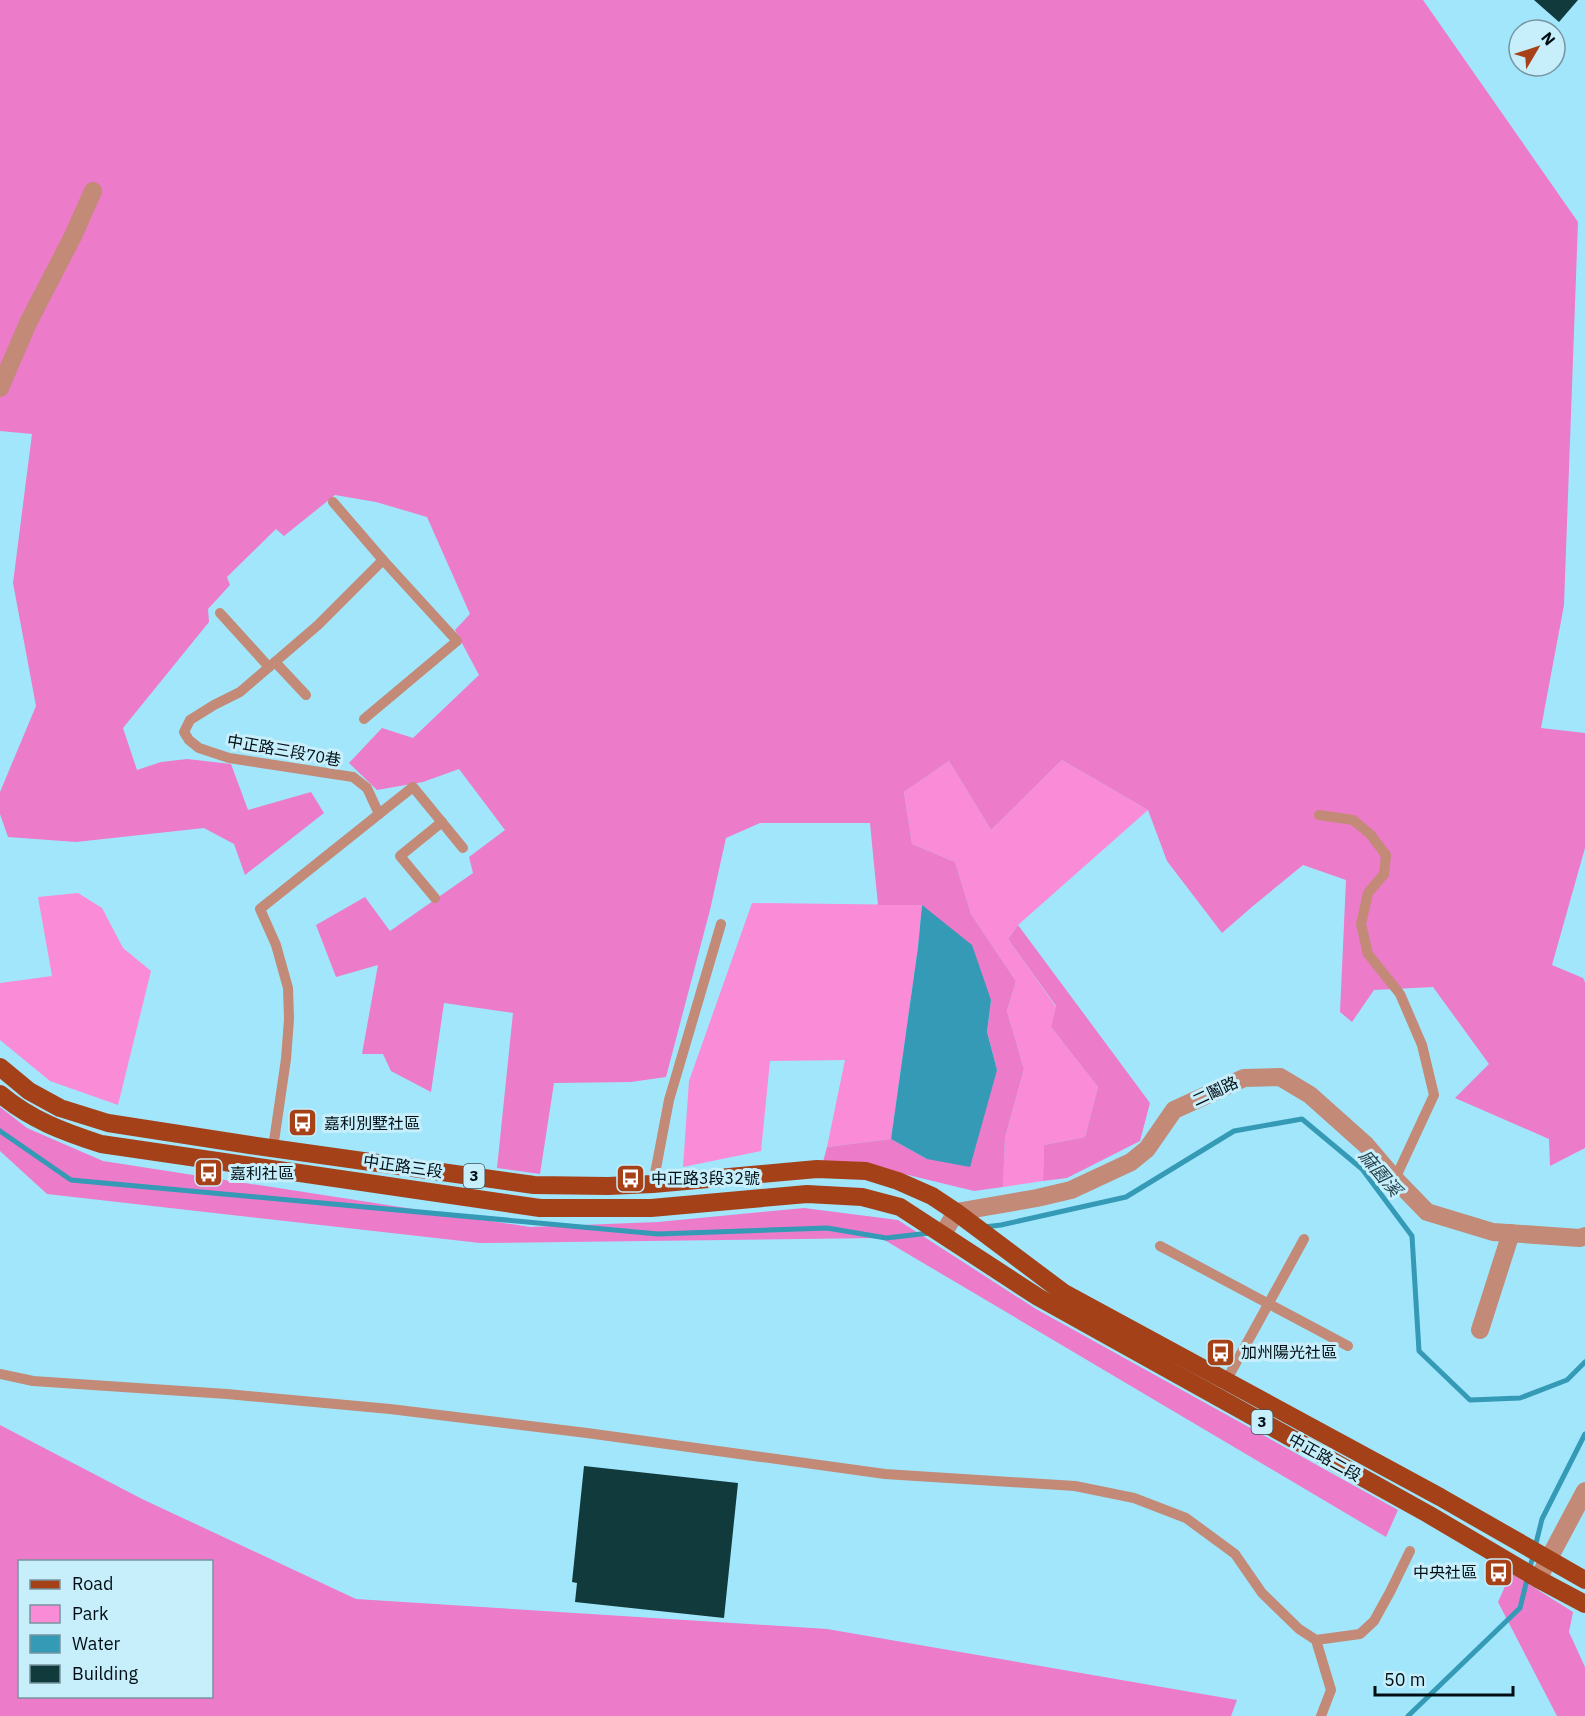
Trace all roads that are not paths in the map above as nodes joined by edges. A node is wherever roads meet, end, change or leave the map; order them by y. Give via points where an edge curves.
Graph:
1 (93, 191) dead end
2 (0, 388) edge
3 (333, 502) dead end
4 (383, 560) junction
5 (220, 613) dead end
6 (272, 664) junction
7 (306, 695) dead end
8 (364, 719) dead end
9 (379, 814) junction
10 (1319, 815) dead end
11 (442, 822) junction
12 (463, 848) dead end
13 (435, 898) dead end
14 (722, 924) dead end
15 (0, 1067) edge
16 (0, 1094) edge
17 (273, 1148) junction
18 (1395, 1179) junction
19 (653, 1184) junction
20 (956, 1212) junction
21 (1511, 1233) junction
22 (943, 1234) junction
23 (1585, 1236) edge
24 (1304, 1239) dead end
25 (1160, 1246) dead end
26 (1269, 1303) junction
27 (1480, 1329) dead end
28 (1347, 1346) dead end
29 (0, 1374) edge
30 (1226, 1381) junction
31 (1585, 1491) edge
32 (1410, 1551) dead end
33 (1550, 1558) junction
34 (1538, 1579) junction
35 (1585, 1580) edge
36 (1585, 1604) edge
37 (1316, 1640) junction
38 (1321, 1716) edge

1 - 2 street
3 - 4 lane
4 - 6 lane, 中正路三段70巷
4 - 8 lane via 457,641
5 - 6 lane
6 - 7 lane
6 - 9 lane, 中正路三段70巷 via 240,692 190,720 184,732 189,740 199,748 229,758 353,777 367,788
9 - 11 lane via 413,787
9 - 17 lane via 260,909 276,945 288,988 286,1059
10 - 18 lane via 1353,820 1386,855 1384,874 1368,893 1361,924 1368,954 1400,993 1418,1035 1434,1095
11 - 12 lane
11 - 13 lane via 400,856
14 - 19 lane via 669,1100
15 - 17 main road, 中正路三段 / 3 via 60,1108 108,1123
16 - 22 main road, 中正路三段 / 3 via 57,1130 113,1146 540,1208 651,1208 807,1194 862,1197 900,1207
17 - 19 main road, 中正路三段 / 3 via 534,1185
18 - 20 street, 二鬮路 via 1366,1145 1310,1095 1280,1077 1244,1078 1174,1110 1147,1149 1131,1162 1071,1190
18 - 21 street, 二鬮路 via 1427,1212 1493,1232
19 - 20 main road, 中正路三段 / 3 via 817,1169 866,1171 932,1196
20 - 22 street
20 - 30 main road, 中正路二段 / 3 via 1064,1293
21 - 23 street, 二鬮路
21 - 27 street
22 - 34 main road, 中正路二段 / 3 via 1038,1297
24 - 26 lane
25 - 26 lane
26 - 28 lane
26 - 30 lane
29 - 37 lane via 33,1381 390,1409 885,1474 1075,1486 1134,1498 1185,1518 1235,1554 1262,1593
30 - 33 main road, 中正路二段 / 3
31 - 33 street
32 - 37 lane via 1374,1621 1360,1634
33 - 34 street
33 - 35 main road, 中正路二段 / 3
34 - 36 main road, 中正路二段 / 3
37 - 38 lane via 1331,1690

